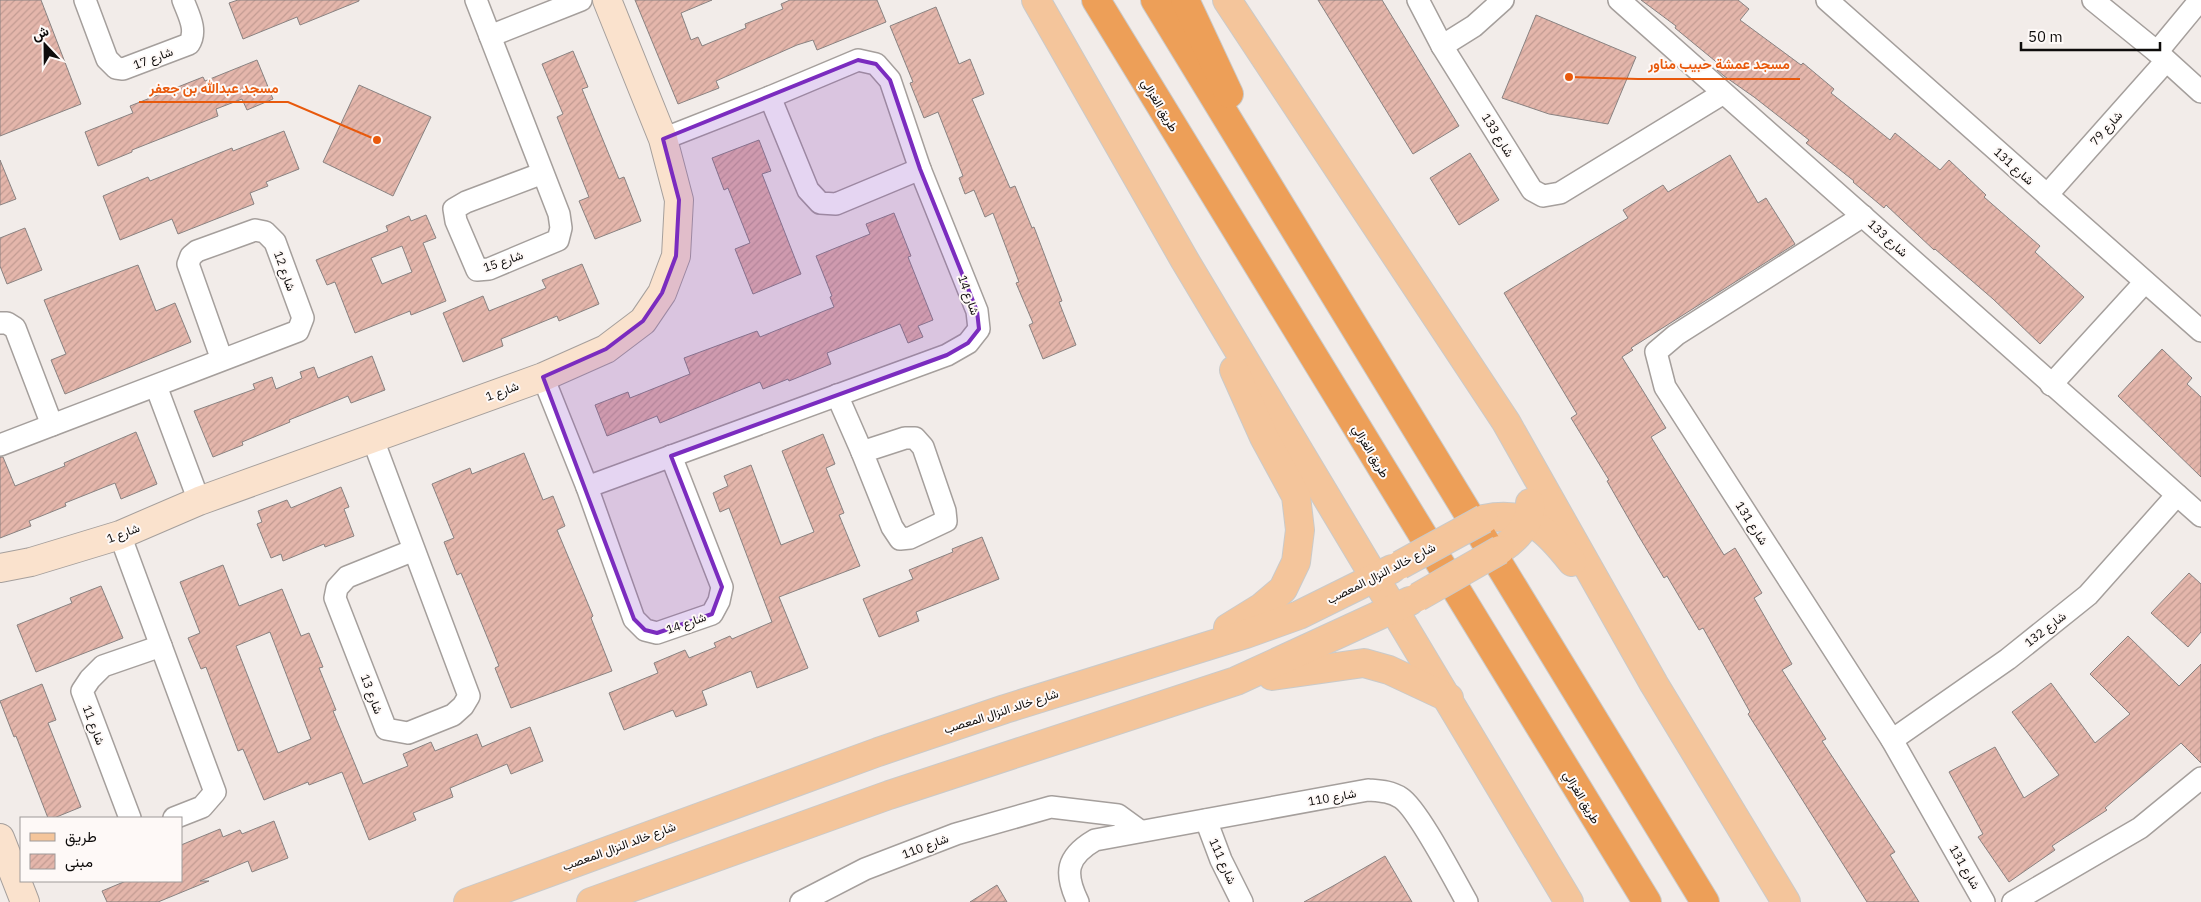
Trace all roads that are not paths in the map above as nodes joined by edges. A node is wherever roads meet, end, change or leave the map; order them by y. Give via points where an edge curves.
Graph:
1 (85, 0) edge
2 (183, 0) edge
3 (476, 0) edge
4 (581, 0) edge
5 (607, 0) edge
6 (1036, 0) edge
7 (1096, 0) edge
8 (1155, 0) edge
9 (1185, 0) edge
10 (1226, 0) edge
11 (1232, 0) edge
12 (1418, 0) edge
13 (1504, 0) edge
14 (1619, 0) edge
15 (1827, 0) edge
16 (2093, 0) edge
17 (2200, 0) edge
18 (1248, 34) junction
19 (490, 36) junction
20 (1442, 46) junction
21 (2162, 56) junction
22 (2201, 92) edge
23 (1722, 94) junction
24 (770, 97) junction
25 (663, 139) junction
26 (920, 169) junction
27 (543, 173) junction
28 (2047, 195) junction
29 (1282, 210) junction
30 (1863, 216) junction
31 (1184, 259) junction
32 (2145, 282) junction
33 (0, 323) edge
34 (2201, 331) edge
35 (222, 360) junction
36 (543, 376) junction
37 (2051, 385) junction
38 (156, 386) junction
39 (837, 395) junction
40 (1506, 422) junction
41 (52, 425) junction
42 (372, 437) junction
43 (0, 445) edge
44 (862, 452) junction
45 (671, 456) junction
46 (587, 487) junction
47 (2177, 495) junction
48 (199, 501) junction
49 (2201, 516) edge
50 (1528, 520) junction
51 (120, 535) junction
52 (414, 550) junction
53 (32, 562) junction
54 (0, 568) edge
55 (1376, 576) junction
56 (0, 590) edge
57 (1407, 603) junction
58 (1619, 623) junction
59 (161, 646) junction
60 (1193, 649) junction
61 (1236, 682) junction
62 (1448, 698) junction
63 (1892, 740) junction
64 (2201, 778) edge
65 (130, 817) edge
66 (177, 817) edge
67 (1206, 820) junction
68 (1140, 831) junction
69 (0, 838) edge
70 (25, 902) edge
71 (468, 902) edge
72 (591, 902) edge
73 (801, 902) edge
74 (1078, 902) edge
75 (1242, 902) edge
76 (1467, 902) edge
77 (1569, 902) edge
78 (1647, 902) edge
79 (1705, 902) edge
80 (1786, 902) edge
81 (1984, 902) edge
82 (2013, 902) edge

1 - 2 street, شارع 17 via 107,59 116,68 123,69 189,44 194,37 193,26
3 - 19 street, شارع 15
4 - 19 street
5 - 25 street, شارع 1
6 - 31 main road
7 - 78 highway, طريق الغزالي
8 - 29 highway
9 - 29 highway
10 - 18 main road
11 - 18 main road
12 - 20 street, شارع 133
13 - 20 street via 1474,26
14 - 23 street, شارع 133
15 - 28 street, شارع 131
16 - 21 street
17 - 21 street, شارع 79
18 - 40 main road
19 - 27 street, شارع 15
20 - 23 street, شارع 133 via 1532,190 1543,196 1560,193
21 - 22 street
21 - 28 street, شارع 79
23 - 30 street, شارع 133
24 - 25 street, شارع 14
24 - 26 street via 808,190 820,203 836,204
24 - 26 street, شارع 14 via 858,60 876,64 890,80
25 - 36 street, شارع 1 via 679,200 676,256 662,293 642,321 606,349
26 - 39 street, شارع 14 via 977,310 979,329 968,343 947,355
27 - 27 street, شارع 15 via 454,209 477,270 489,269 558,240 562,228 559,214
28 - 32 street, شارع 131
29 - 79 highway
30 - 37 street, شارع 133
30 - 63 street, شارع 131 via 1676,335 1656,352 1664,387
31 - 55 main road
31 - 60 main road via 1264,437 1296,496 1300,530 1296,562 1283,589 1262,607
32 - 34 street, شارع 131
32 - 37 street
33 - 41 street via 15,328
35 - 35 street, شارع 12 via 188,264 197,251 255,230 265,232 275,242 303,318 298,331
35 - 38 street, شارع 12
36 - 42 street, شارع 1
36 - 46 street, شارع 14
37 - 47 street, شارع 133
38 - 41 street, شارع 12
38 - 48 street
39 - 44 street
39 - 45 street, شارع 14
40 - 50 main road via 1529,490 1531,508
40 - 58 main road
41 - 43 street, شارع 12
42 - 48 street, شارع 1
42 - 52 street, شارع 13
44 - 44 street via 892,527 900,539 910,538 946,521 923,446 915,438 905,438
45 - 46 street, شارع 14
45 - 46 street, شارع 14 via 722,587 712,614 657,633 645,630 634,619
47 - 49 street, شارع 133
47 - 63 street, شارع 132 via 2088,595 2008,659
48 - 51 street, شارع 1
50 - 55 main road, شارع خالد النزال المعصب, bridge via 1514,516 1484,519
50 - 57 main road, bridge via 1512,541 1500,550
50 - 58 main road via 1568,557
51 - 53 street, شارع 1
51 - 59 street
52 - 52 street, شارع 13 via 469,696 453,715 408,733 386,729 335,598 337,588 347,577
53 - 54 street, شارع 1
53 - 56 street, شارع 1
55 - 57 main road
55 - 60 main road, شارع خالد النزال المعصب via 1299,615
57 - 61 main road
57 - 62 main road
58 - 80 main road
59 - 65 street, شارع 11 via 103,666 82,691
59 - 66 street via 215,792 202,808
60 - 71 main road, شارع خالد النزال المعصب via 878,752
61 - 62 main road via 1364,663 1389,670
61 - 72 main road via 889,795
62 - 77 main road
63 - 81 street, شارع 131
64 - 82 street via 2140,828
67 - 68 street, شارع 110
67 - 75 street, شارع 111
67 - 76 street, شارع 110 via 1368,790 1388,792 1403,799 1417,816
68 - 73 street, شارع 110 via 1118,815 1051,807 956,834 865,869
68 - 74 street, شارع 110 via 1095,840 1081,848 1068,870 1070,886
69 - 70 street

